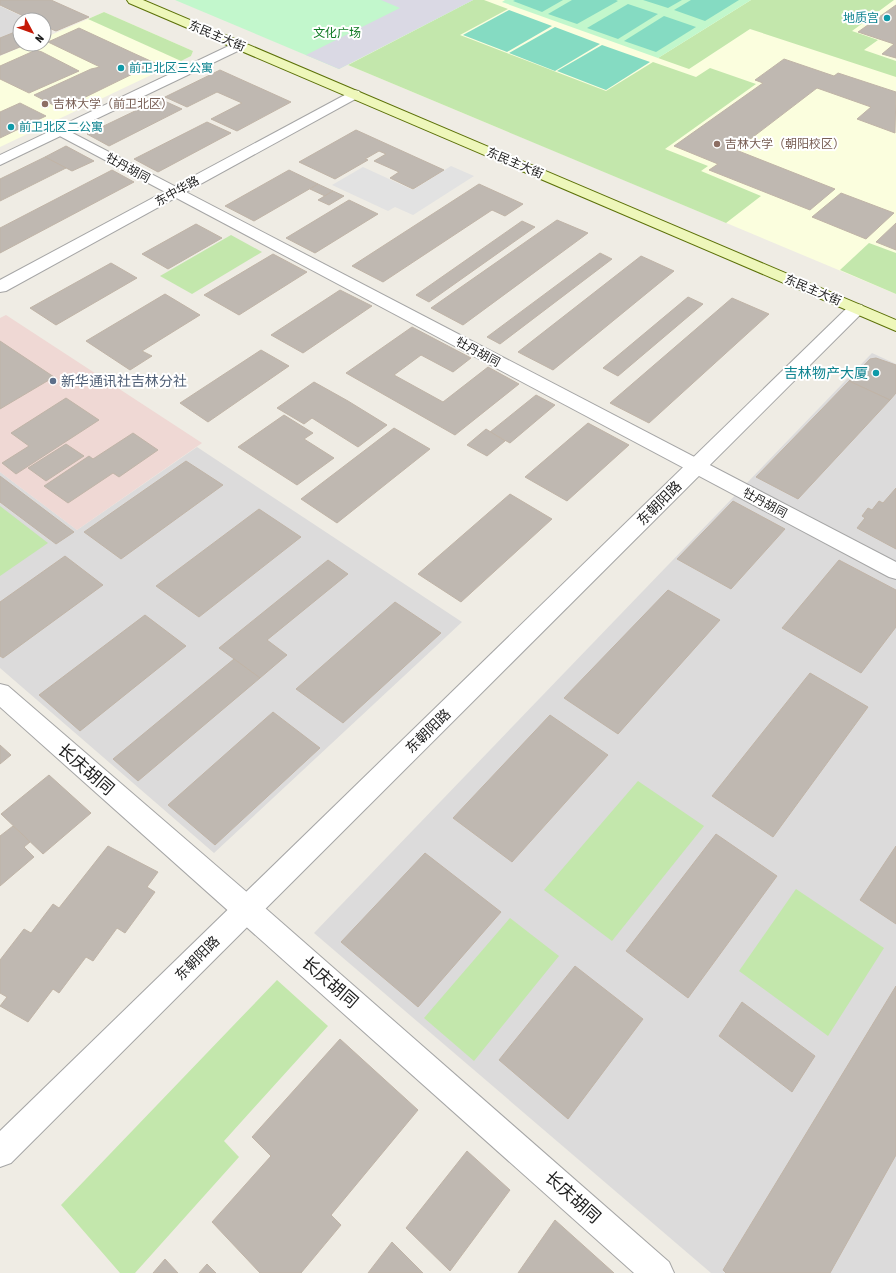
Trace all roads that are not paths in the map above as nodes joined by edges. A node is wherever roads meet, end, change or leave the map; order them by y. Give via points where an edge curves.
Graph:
1 (134, 0) edge
2 (239, 45) junction
3 (354, 94) junction
4 (61, 131) junction
5 (0, 161) edge
6 (174, 192) junction
7 (0, 287) edge
8 (856, 309) junction
9 (896, 326) edge
10 (696, 467) junction
11 (896, 571) edge
12 (0, 693) edge
13 (247, 909) junction
14 (0, 1152) edge
15 (658, 1273) edge

1 - 2 main road, 东民主大街
2 - 3 main road, 东民主大街
2 - 4 street
3 - 6 street, 东中华路
3 - 8 main road, 东民主大街
4 - 5 street
4 - 6 street, 牡丹胡同
6 - 7 street, 东中华路
6 - 10 street, 牡丹胡同
8 - 9 main road, 东民主大街
8 - 10 street, 东朝阳路
10 - 11 street, 牡丹胡同
10 - 13 street, 东朝阳路
12 - 13 street, 长庆胡同
13 - 14 street, 东朝阳路
13 - 15 street, 长庆胡同

